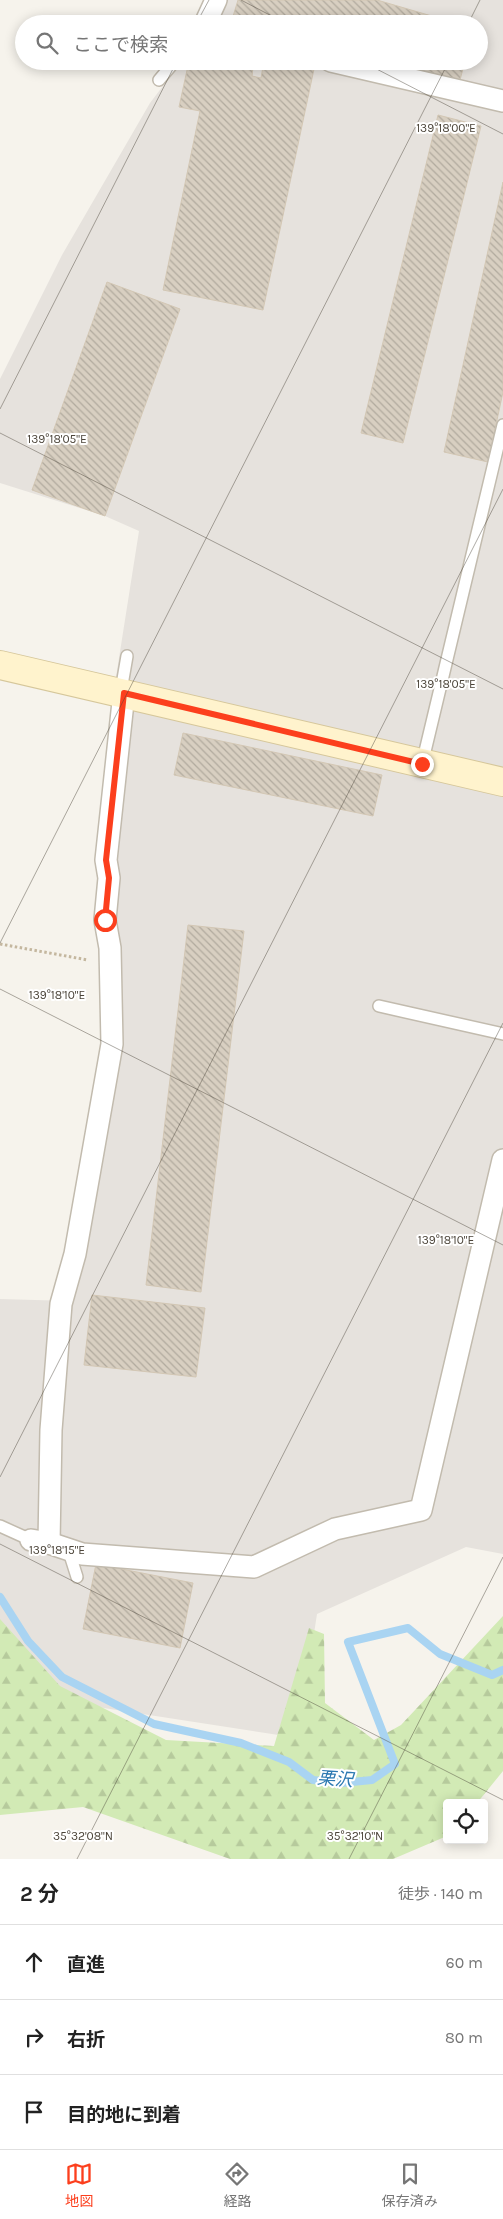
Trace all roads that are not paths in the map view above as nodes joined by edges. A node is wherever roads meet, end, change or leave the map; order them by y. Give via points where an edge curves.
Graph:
1 (216, 0) edge
2 (209, 15) edge
3 (167, 70) edge
4 (370, 70) edge
5 (159, 80) dead end
6 (503, 101) edge
7 (503, 425) edge
8 (126, 656) dead end
9 (0, 665) edge
10 (124, 693) junction
11 (422, 764) junction
12 (503, 782) edge
13 (379, 1006) dead end
14 (503, 1034) edge
15 (503, 1160) edge
16 (0, 1526) edge
17 (40, 1542) junction
18 (73, 1552) junction
19 (77, 1577) dead end

1 - 2 street
3 - 5 lane
4 - 6 street
7 - 11 lane
8 - 10 lane
9 - 10 street
10 - 11 street
10 - 17 street via 106,860 109,878 105,920 110,948 112,1044 75,1254 61,1304
11 - 12 street
13 - 14 lane
15 - 18 street via 421,1510 335,1529 254,1567
16 - 17 lane
17 - 18 street
18 - 19 lane via 71,1558

